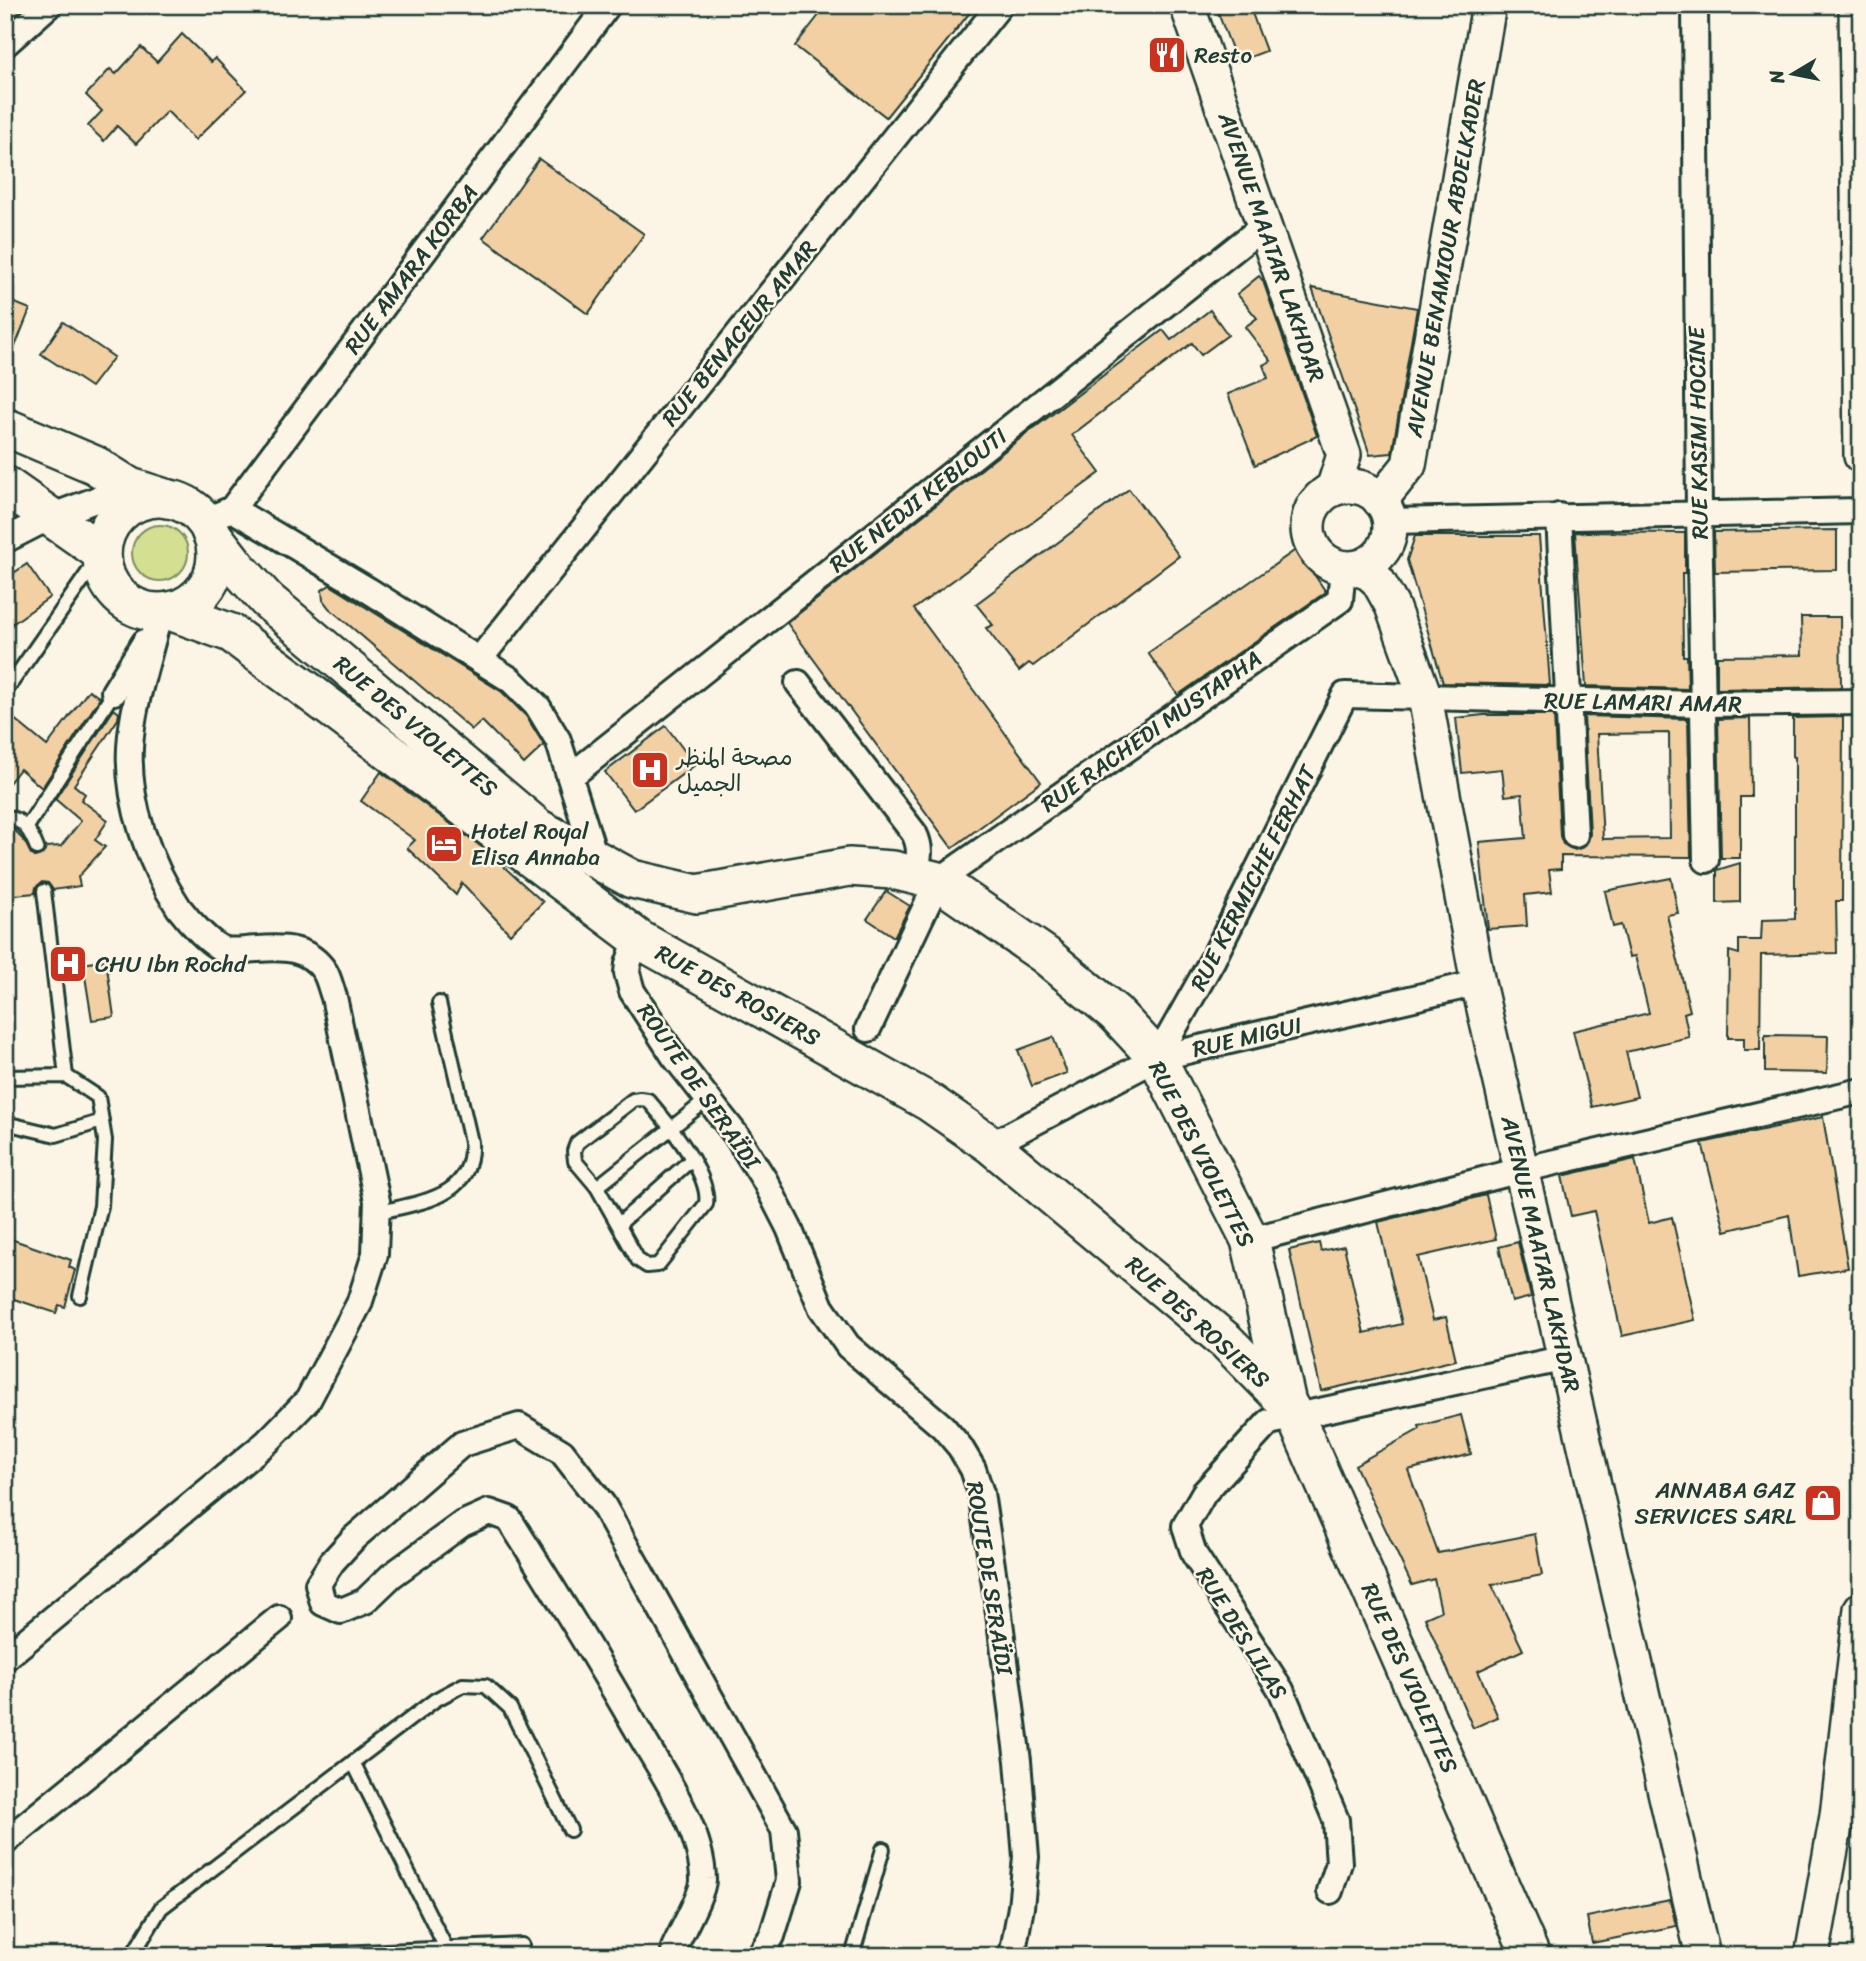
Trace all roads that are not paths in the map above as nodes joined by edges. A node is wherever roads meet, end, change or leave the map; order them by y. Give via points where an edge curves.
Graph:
1 (49, 5) edge
2 (608, 5) edge
3 (1000, 5) edge
4 (1187, 5) edge
5 (1489, 5) edge
6 (1695, 5) edge
7 (1856, 5) edge
8 (5, 44) edge
9 (1265, 225) junction
10 (1860, 286) edge
11 (5, 427) edge
12 (1861, 456) edge
13 (5, 485) edge
14 (130, 487) junction
15 (1333, 489) junction
16 (169, 499) junction
17 (1385, 511) junction
18 (1861, 511) edge
19 (1699, 513) junction
20 (1559, 516) junction
21 (50, 517) junction
22 (216, 521) junction
23 (5, 540) edge
24 (102, 553) junction
25 (1349, 568) junction
26 (163, 616) junction
27 (479, 660) junction
28 (798, 683) dead end
29 (5, 692) edge
30 (114, 692) joint
31 (1345, 695) joint
32 (1425, 697) junction
33 (1568, 702) junction
34 (1861, 702) edge
35 (1702, 704) junction
36 (571, 776) junction
37 (5, 817) edge
38 (27, 827) junction
39 (1575, 835) dead end
40 (37, 848) dead end
41 (596, 860) junction
42 (1706, 860) dead end
43 (926, 878) junction
44 (44, 891) dead end
45 (640, 940) junction
46 (1478, 984) junction
47 (439, 1003) dead end
48 (868, 1029) dead end
49 (1157, 1058) junction
50 (66, 1076) junction
51 (5, 1077) edge
52 (1861, 1091) edge
53 (708, 1099) junction
54 (102, 1121) junction
55 (5, 1123) edge
56 (671, 1128) junction
57 (991, 1145) junction
58 (692, 1160) junction
59 (1521, 1170) junction
60 (597, 1187) junction
61 (376, 1213) junction
62 (619, 1224) junction
63 (1250, 1240) junction
64 (80, 1296) dead end
65 (1566, 1358) junction
66 (1292, 1410) junction
67 (1861, 1609) edge
68 (279, 1618) dead end
69 (5, 1658) edge
70 (353, 1762) junction
71 (1849, 1803) edge
72 (570, 1830) dead end
73 (5, 1842) edge
74 (883, 1849) dead end
75 (1330, 1891) dead end
76 (522, 1945) dead end
77 (446, 1948) junction
78 (674, 1948) dead end
79 (132, 1956) edge
80 (270, 1956) edge
81 (759, 1956) edge
82 (852, 1956) edge
83 (1012, 1956) edge
84 (1531, 1956) edge
85 (1703, 1956) edge
86 (1812, 1956) edge

1 - 8 street
2 - 22 street, RUE AMARA KORBA
3 - 27 street, RUE BENACEUR AMAR
4 - 9 main road, AVENUE MAATAR LAKHDAR
5 - 17 main road, AVENUE BENAMIOUR ABDELKADER via 1409,465
6 - 19 street, RUE KASIMI HOCINE
7 - 10 main road
9 - 15 main road, AVENUE MAATAR LAKHDAR via 1344,455
9 - 36 street, RUE NEDJI KEBLOUTI
10 - 12 main road
11 - 14 main road via 95,465
13 - 21 main road
14 - 16 main road
14 - 21 street
15 - 17 main road via 1358,486 1375,495
15 - 25 main road via 1313,506 1308,532 1319,556
16 - 22 main road
16 - 24 main road via 131,505 116,517
17 - 20 street
17 - 25 main road via 1390,534 1386,546 1368,564
18 - 19 street
19 - 20 street
19 - 35 street, RUE KASIMI HOCINE
20 - 33 street
21 - 23 street
21 - 24 main road
22 - 26 main road via 215,566 209,582 186,606
22 - 27 street
22 - 41 main road, RUE DES VIOLETTES via 238,568 267,600 538,828
24 - 26 main road via 112,589 126,602
24 - 29 lane
25 - 32 main road, AVENUE MAATAR LAKHDAR via 1369,573 1378,581 1392,606
25 - 43 street, RUE RACHEDI MUSTAPHA via 1340,600
26 - 30 street
26 - 45 main road, RUE DES ROSIERS via 231,633
26 - 61 street via 136,705 130,748 138,817 165,887 204,935 224,950 290,948 309,957 324,972 337,1010
27 - 36 street via 511,680 538,707 558,740
28 - 43 street via 914,833
30 - 38 lane
31 - 32 street, RUE LAMARI AMAR
31 - 49 street, RUE KERMICHE FERHAT via 1213,959
32 - 33 street, RUE LAMARI AMAR
32 - 46 main road, AVENUE MAATAR LAKHDAR
33 - 35 street, RUE LAMARI AMAR
33 - 39 street
34 - 35 street, RUE LAMARI AMAR
35 - 42 street, RUE KASIMI HOCINE
36 - 41 street
37 - 38 lane
38 - 40 lane
41 - 43 main road, RUE DES VIOLETTES via 632,879 697,894 849,867
43 - 48 street
43 - 49 main road, RUE DES VIOLETTES via 1045,955 1115,1013
44 - 50 lane
45 - 53 street, ROUTE DE SERAÏDI via 628,964 632,991
45 - 57 main road, RUE DES ROSIERS via 929,1102
46 - 49 street, RUE MIGUI
46 - 59 main road, AVENUE MAATAR LAKHDAR
47 - 61 lane via 471,1142 468,1171 440,1197
49 - 57 street, RUE MIGUI
49 - 63 main road, RUE DES VIOLETTES
50 - 51 lane
50 - 54 lane via 98,1097
52 - 59 street
53 - 56 lane
53 - 83 street, ROUTE DE SERAÏDI via 765,1181 821,1307 848,1346 943,1427 973,1469 981,1493 997,1600 1027,1857
54 - 55 lane via 55,1135
54 - 64 lane via 101,1206
56 - 58 lane
56 - 60 lane
56 - 60 lane via 649,1100 640,1099 577,1143 575,1161
57 - 66 main road, RUE DES ROSIERS via 1226,1341
58 - 62 lane
58 - 62 lane via 705,1186 706,1204 658,1265 647,1266 638,1260
59 - 63 street
59 - 65 main road, AVENUE MAATAR LAKHDAR
60 - 62 lane
61 - 69 street via 375,1254 359,1304 308,1400 267,1442
63 - 66 main road, RUE DES VIOLETTES
65 - 66 street, RUE DES LILAS
65 - 85 main road, AVENUE MAATAR LAKHDAR
66 - 75 street, RUE DES LILAS via 1269,1423 1204,1493 1185,1526 1194,1554 1281,1690 1336,1820 1339,1863
66 - 84 main road, RUE DES VIOLETTES
67 - 71 main road
68 - 73 street
70 - 72 lane via 435,1700 463,1685 486,1686 510,1708
70 - 77 lane
70 - 79 lane via 161,1908
71 - 86 main road
74 - 82 lane
76 - 77 lane
77 - 80 lane
78 - 81 street via 704,1883 700,1853 661,1771 509,1519 489,1512 462,1524 365,1601 341,1611 323,1603 318,1584 346,1546 463,1444 519,1426 562,1452 603,1505 784,1830 789,1881 772,1936

